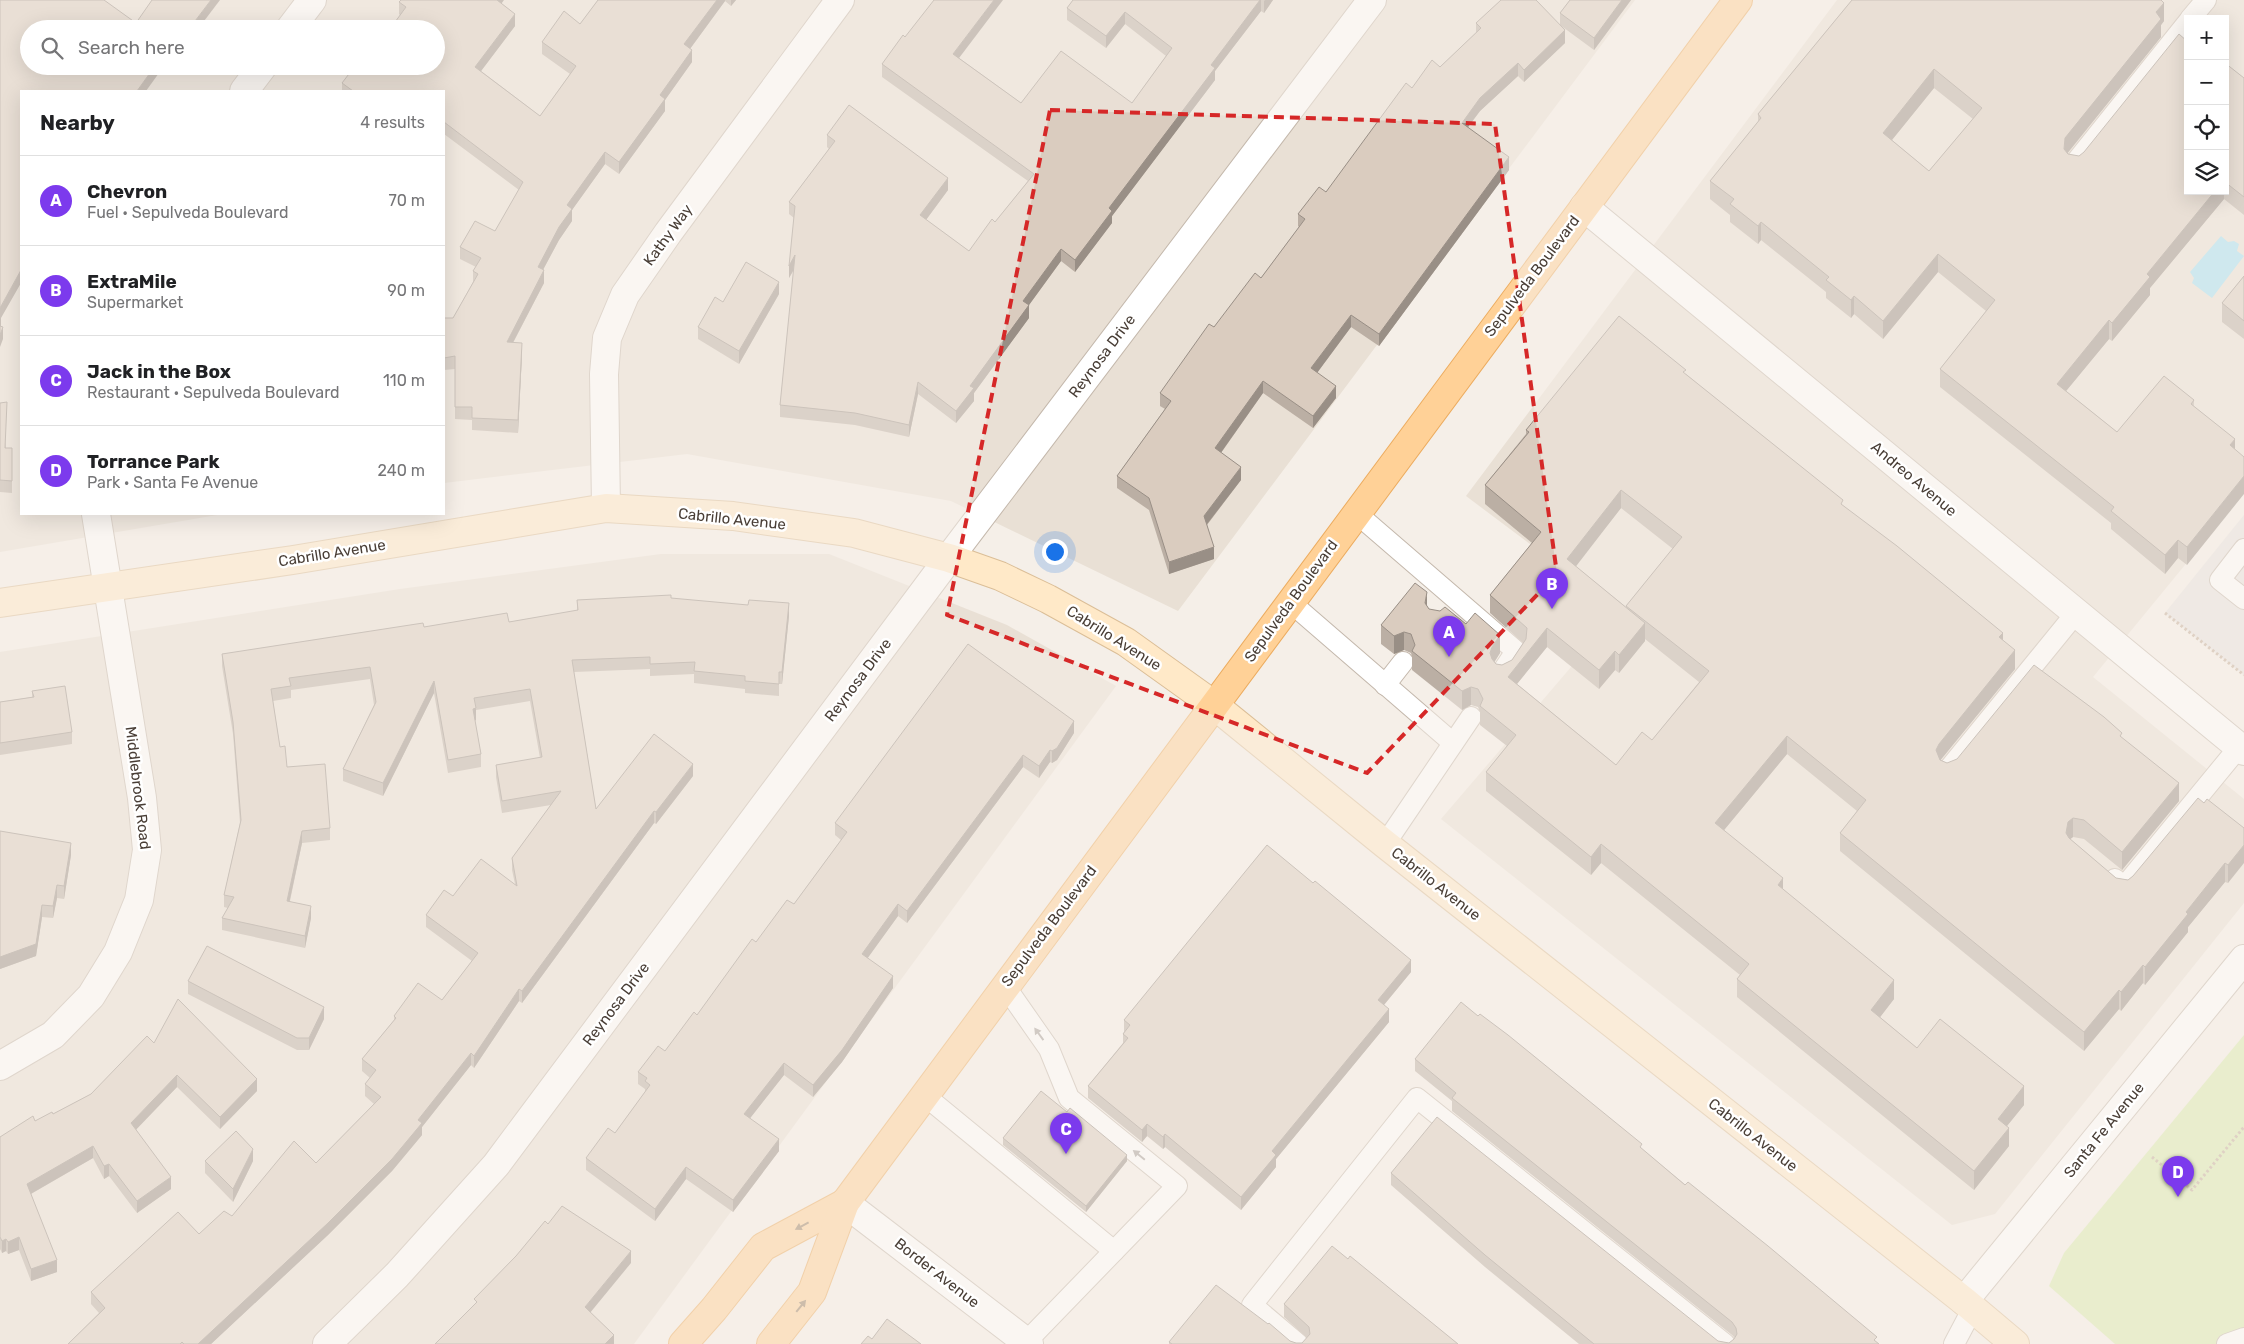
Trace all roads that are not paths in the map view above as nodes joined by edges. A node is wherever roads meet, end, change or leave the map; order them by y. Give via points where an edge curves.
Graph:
1 (312, 0) edge
2 (840, 0) edge
3 (1372, 0) edge
4 (1738, 0) edge
5 (2206, 0) edge
6 (2193, 15) edge
7 (297, 20) edge
8 (2184, 26) edge
9 (256, 75) edge
10 (245, 90) edge
11 (2076, 163) edge
12 (1584, 206) junction
13 (606, 508) junction
14 (1356, 513) junction
15 (96, 515) edge
16 (2244, 549) edge
17 (949, 558) junction
18 (108, 587) junction
19 (2244, 599) edge
20 (1290, 602) junction
21 (0, 603) edge
22 (2076, 613) junction
23 (1403, 662) dead end
24 (1502, 672) edge
25 (1385, 685) junction
26 (1214, 705) junction
27 (1471, 717) dead end
28 (1453, 743) junction
29 (2242, 749) edge
30 (1948, 770) edge
31 (1385, 844) junction
32 (2097, 865) edge
33 (2244, 959) edge
34 (1005, 986) junction
35 (0, 1066) edge
36 (924, 1095) junction
37 (845, 1203) junction
38 (1114, 1251) junction
39 (1968, 1304) junction
40 (2244, 1338) edge
41 (1027, 1343) edge
42 (327, 1344) edge
43 (683, 1344) edge
44 (771, 1344) edge
45 (1298, 1344) edge
46 (1725, 1344) edge
47 (1954, 1344) edge
48 (2015, 1344) edge
49 (2227, 1344) edge

1 - 7 street
2 - 13 street, Kathy Way via 625,295 607,338 604,374
3 - 17 street, Reynosa Drive
4 - 12 main road, Sepulveda Boulevard
5 - 6 lane
8 - 11 lane
9 - 10 street
12 - 14 main road, Sepulveda Boulevard
12 - 22 street, Andreo Avenue
13 - 17 street, Cabrillo Avenue via 733,516 844,532
13 - 18 street, Cabrillo Avenue
14 - 20 main road, Sepulveda Boulevard
14 - 24 lane via 1447,604 1516,652
15 - 18 street, Middlebrook Road
16 - 19 lane via 2220,580
17 - 26 street, Cabrillo Avenue via 1000,576 1057,603 1126,642
17 - 42 street, Reynosa Drive via 496,1165 397,1276
18 - 21 street, Cabrillo Avenue
18 - 35 street, Middlebrook Road via 143,807 147,850 139,900 118,952 91,996 52,1035
20 - 25 lane
20 - 26 main road, Sepulveda Boulevard
22 - 29 street, Andreo Avenue
22 - 30 lane
23 - 25 lane
25 - 28 lane
26 - 31 street, Cabrillo Avenue
26 - 34 main road, Sepulveda Boulevard
27 - 28 lane
28 - 31 lane
29 - 32 lane via 2124,887
31 - 39 street, Cabrillo Avenue
33 - 39 street, Santa Fe Avenue
34 - 36 main road, Sepulveda Boulevard
38 -> 34 lane via 1177,1186 1069,1098 1050,1049
36 - 37 main road, Sepulveda Boulevard
36 - 38 lane
37 - 41 street, Border Avenue
37 -> 43 main road, Sepulveda Boulevard via 763,1246
44 -> 37 main road, Sepulveda Boulevard via 812,1292
38 - 41 lane
39 - 47 lane
39 - 48 street, Cabrillo Avenue
40 - 49 lane
45 - 46 lane via 1252,1305 1417,1098

